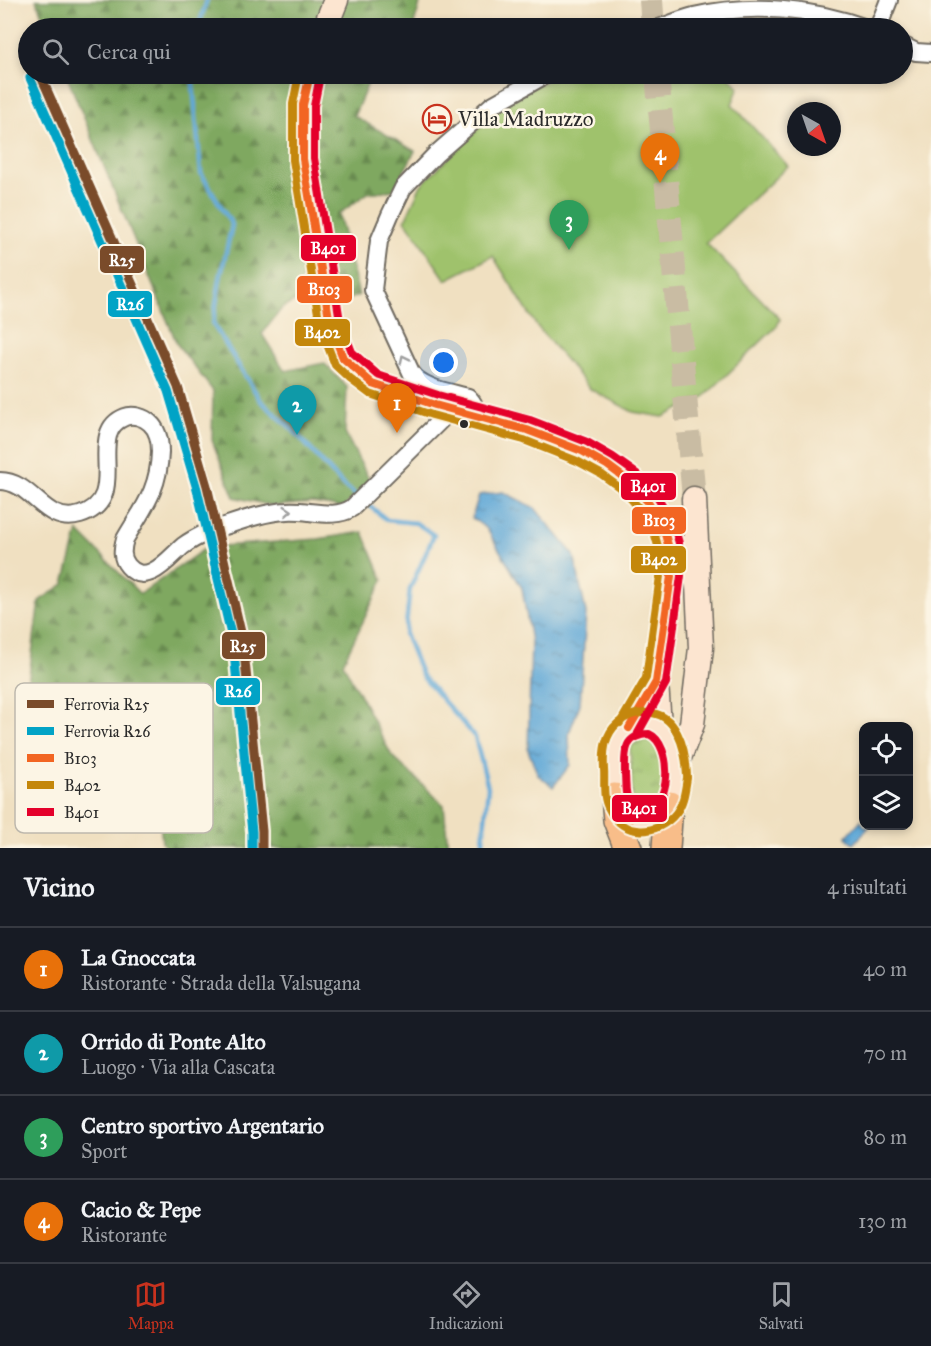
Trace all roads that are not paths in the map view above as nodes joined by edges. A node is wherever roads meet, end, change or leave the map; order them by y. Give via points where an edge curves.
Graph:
1 (336, 0) edge
2 (888, 0) edge
3 (329, 18) edge
4 (688, 18) edge
5 (836, 18) edge
6 (882, 18) edge
7 (913, 50) edge
8 (931, 53) edge
9 (308, 84) edge
10 (529, 84) edge
11 (463, 412) junction
12 (0, 481) edge
13 (694, 500) tunnel mouth
14 (699, 676) junction
15 (656, 682) junction
16 (629, 728) junction
17 (660, 728) junction
18 (677, 762) junction
19 (615, 797) junction
20 (669, 805) junction
21 (628, 848) edge
22 (666, 848) edge

1 - 3 main road
2 - 6 street
4 - 5 street via 752,8
7 - 8 street
9 - 11 main road via 303,105 303,159 330,324 343,358 373,384
11 -> 10 street via 476,409 468,397 414,378 373,290 379,241 403,188 492,105
12 -> 11 street via 15,483 52,513 70,517 84,514 99,502 107,486 106,447 111,429 126,416 146,419 153,425 160,444 159,469 153,491 122,548 124,562 135,573 148,574 185,544 239,521 285,511 344,513 409,453
11 - 15 main road via 591,454 635,486 647,500 664,528 671,576
13 - 14 main road via 701,613
14 - 17 main road via 674,721
14 - 18 main road via 692,724
15 - 16 main road
15 - 17 main road
16 - 17 main road via 651,723
16 - 19 main road via 614,752
17 - 18 main road via 672,745
18 - 20 main road
19 - 20 main road via 623,813 633,820 654,818
19 - 21 highway via 617,819
20 - 22 highway

